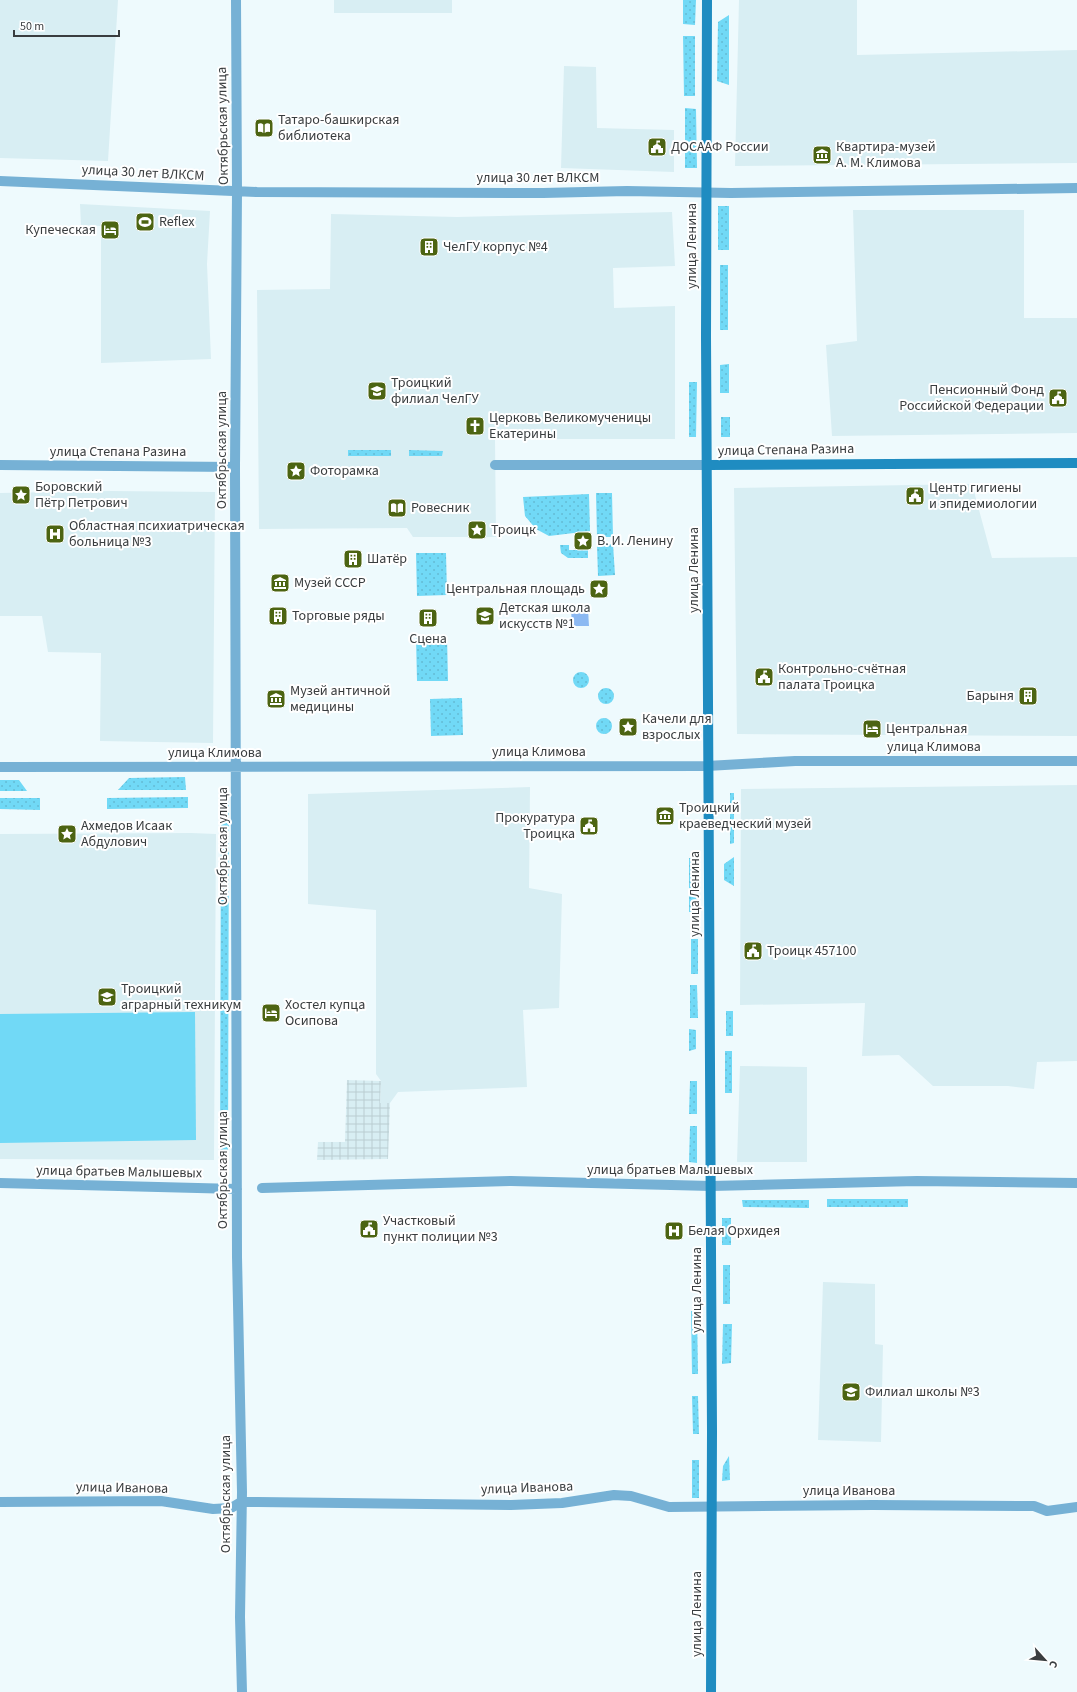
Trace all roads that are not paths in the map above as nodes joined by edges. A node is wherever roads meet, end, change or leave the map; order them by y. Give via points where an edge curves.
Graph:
1 (236, 0) edge
2 (707, 0) edge
3 (0, 181) edge
4 (1077, 188) edge
5 (237, 191) junction
6 (706, 193) junction
7 (1077, 463) edge
8 (0, 465) edge
9 (707, 465) junction
10 (495, 466) dead end
11 (235, 467) junction
12 (1077, 761) edge
13 (707, 766) junction
14 (0, 767) edge
15 (237, 767) junction
16 (0, 1183) edge
17 (1077, 1183) edge
18 (711, 1186) junction
19 (262, 1188) dead end
20 (238, 1189) junction
21 (0, 1502) edge
22 (241, 1502) junction
23 (711, 1506) junction
24 (1077, 1507) edge
25 (242, 1692) edge
26 (711, 1692) edge

1 - 5 street, Октябрьская улица
2 - 6 street, улица Ленина
3 - 5 street, улица 30 лет ВЛКСМ
4 - 6 street, улица 30 лет ВЛКСМ
5 - 6 street, улица 30 лет ВЛКСМ
5 - 11 street, Октябрьская улица
6 - 9 street, улица Ленина
7 - 9 street, улица Степана Разина
8 - 11 street, улица Степана Разина
9 - 10 street, улица Степана Разина
9 - 13 street, улица Ленина
11 - 15 street, Октябрьская улица
12 - 13 street, улица Климова via 795,761
13 - 15 street, улица Климова
13 - 18 street, улица Ленина
14 - 15 street, улица Климова
15 - 20 street, Октябрьская улица
16 - 20 street, улица братьев Малышевых
17 - 18 street, улица братьев Малышевых via 917,1181
18 - 19 street, улица братьев Малышевых via 511,1181
18 - 23 street, улица Ленина
20 - 22 street, Октябрьская улица
21 - 22 street, улица Иванова via 160,1501 213,1509 231,1508
22 - 23 street, улица Иванова via 511,1505 562,1503 614,1495 631,1496 669,1507
22 - 25 street, Октябрьская улица
23 - 24 street, улица Иванова via 1034,1506 1047,1511
23 - 26 street, улица Ленина

